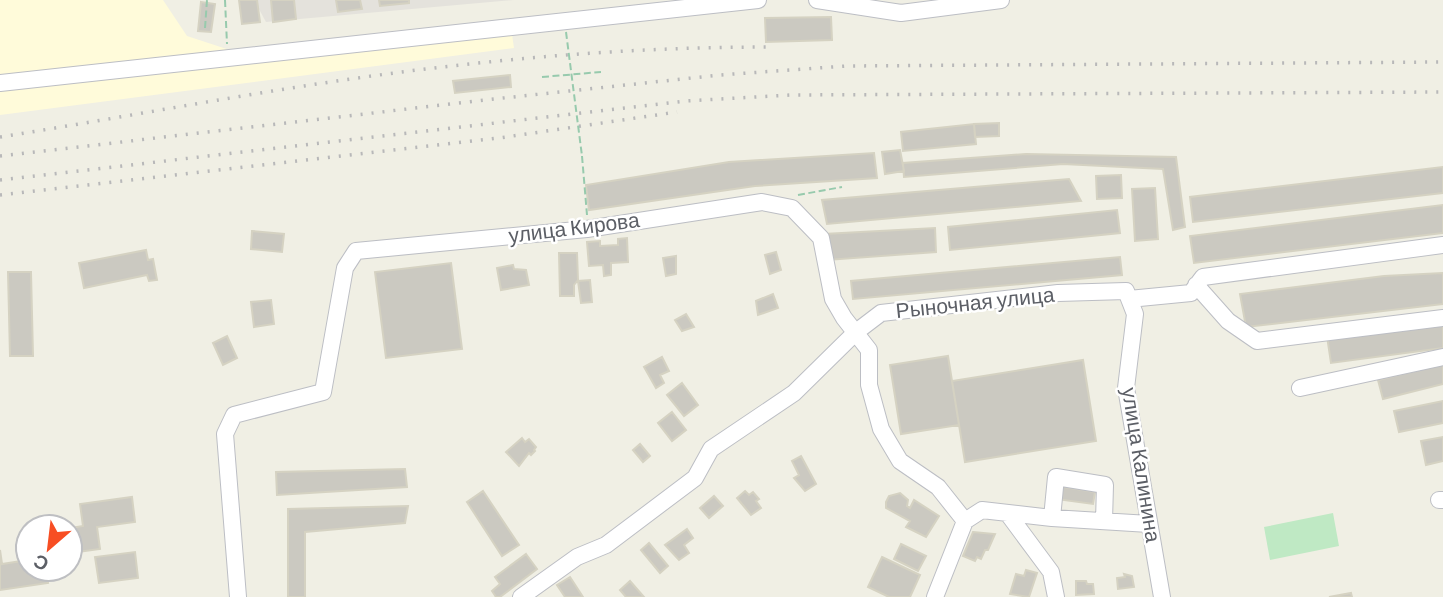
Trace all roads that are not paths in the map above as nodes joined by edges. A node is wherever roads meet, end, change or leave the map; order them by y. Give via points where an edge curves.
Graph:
1 (758, 0) edge
2 (817, 0) edge
3 (1001, 0) edge
4 (0, 83) edge
5 (1443, 246) edge
6 (1196, 285) junction
7 (1128, 295) junction
8 (1443, 318) edge
9 (856, 332) junction
10 (1443, 357) edge
11 (1300, 388) dead end
12 (1008, 514) junction
13 (1052, 518) junction
14 (965, 521) junction
15 (1104, 521) junction
16 (1149, 524) junction
17 (238, 597) edge
18 (521, 597) edge
19 (935, 597) edge
20 (1056, 597) edge
21 (1162, 597) edge

1 - 4 street
2 - 3 street via 901,13
5 - 6 street via 1203,277
6 - 7 street, Рыночная улица via 1191,293
6 - 8 street via 1228,321 1257,341
7 - 9 street, Рыночная улица via 1058,293 881,313
7 - 16 street, улица Калинина via 1135,314 1126,388
9 - 14 street, улица Кирова via 869,350 869,384 881,429 900,461 938,487
9 - 17 street, улица Кирова via 833,299 821,238 792,208 762,202 587,229 356,251 345,268 323,392 234,415 225,434
9 - 18 street, Рыночная улица via 794,393 711,449 695,478 606,545 578,557
10 - 11 street
12 - 13 street
12 - 14 street via 982,510
12 - 20 street via 1051,572
13 - 15 street
13 - 15 street via 1056,477 1105,485
14 - 19 street
15 - 16 street
16 - 21 street, улица Калинина

